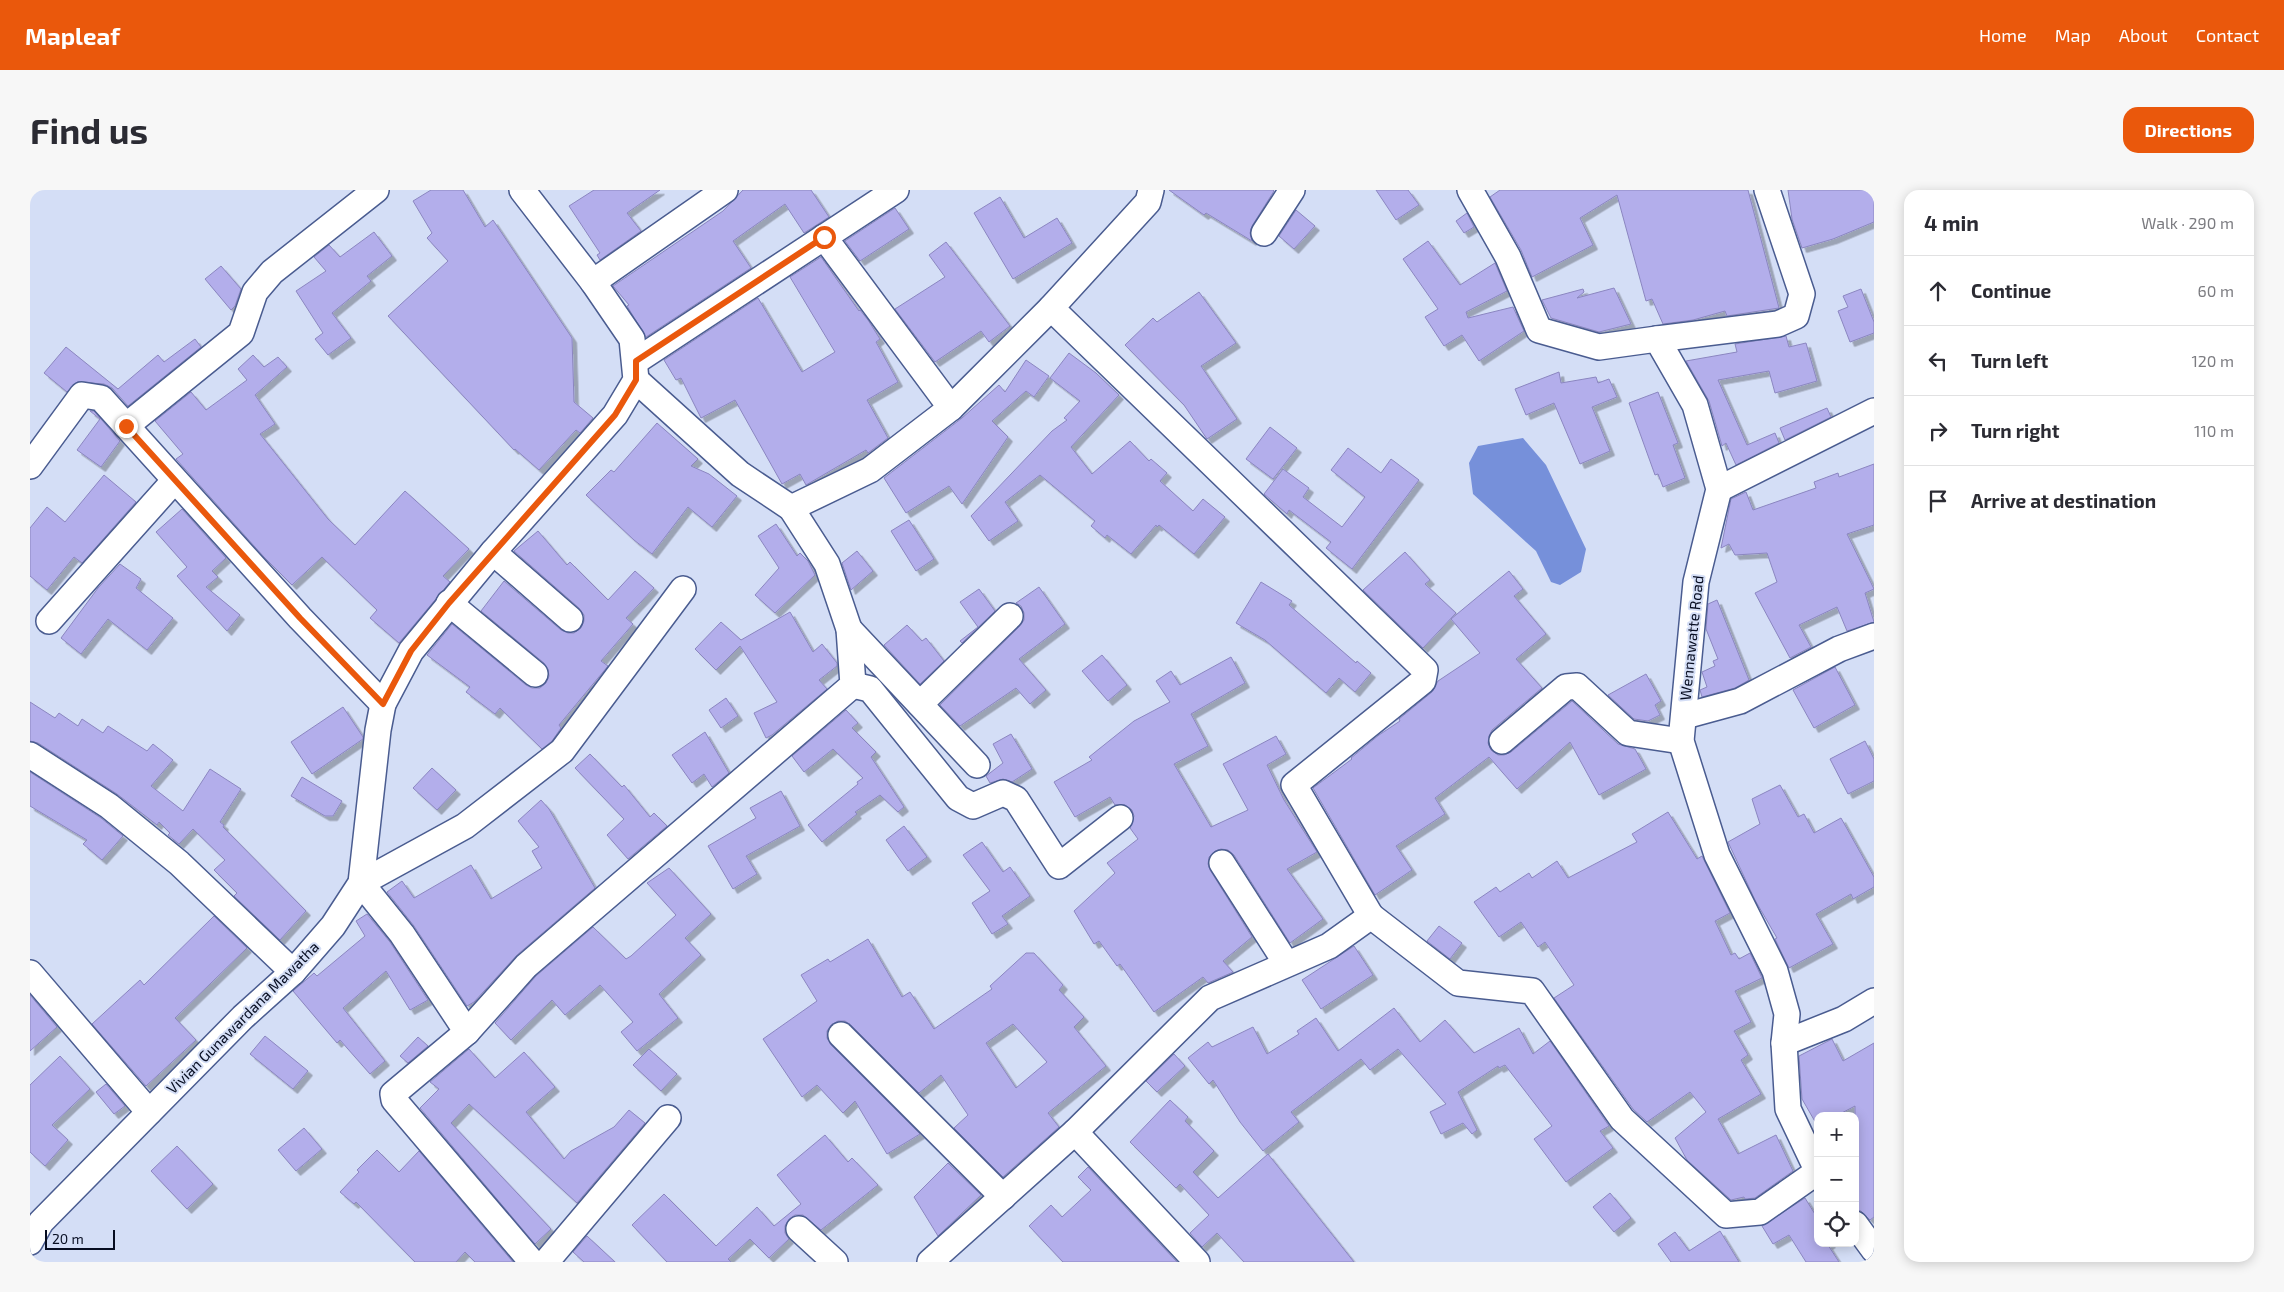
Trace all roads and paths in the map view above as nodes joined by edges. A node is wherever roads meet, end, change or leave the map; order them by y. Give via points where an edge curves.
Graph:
1 (376, 190) edge
2 (522, 190) edge
3 (725, 190) edge
4 (896, 190) edge
5 (1151, 190) edge
6 (1292, 190) edge
7 (1470, 190) edge
8 (1767, 190) edge
9 (1264, 233) dead end
10 (824, 237) junction
11 (593, 282) junction
12 (1051, 308) junction
13 (1657, 339) junction
14 (636, 370) junction
15 (951, 408) junction
16 (1874, 412) edge
17 (126, 426) junction
18 (30, 466) edge
19 (174, 481) junction
20 (1719, 489) junction
21 (791, 508) junction
22 (493, 552) junction
23 (683, 589) dead end
24 (449, 603) junction
25 (1010, 616) dead end
26 (570, 619) dead end
27 (49, 621) dead end
28 (848, 629) junction
29 (1874, 636) edge
30 (536, 674) dead end
31 (852, 685) junction
32 (383, 704) junction
33 (920, 704) junction
34 (1685, 716) junction
35 (1502, 741) dead end
36 (1681, 741) junction
37 (30, 755) edge
38 (977, 765) dead end
39 (1120, 818) dead end
40 (1222, 863) dead end
41 (362, 883) junction
42 (1371, 916) junction
43 (1286, 963) junction
44 (30, 972) edge
45 (293, 972) junction
46 (1874, 1001) edge
47 (467, 1032) junction
48 (841, 1035) dead end
49 (1784, 1043) junction
50 (149, 1112) junction
51 (668, 1118) dead end
52 (1075, 1132) junction
53 (1814, 1165) edge
54 (1814, 1174) edge
55 (1003, 1197) junction
56 (34, 1222) edge
57 (798, 1229) dead end
58 (1859, 1229) edge
59 (1874, 1250) edge
60 (532, 1262) edge
61 (546, 1262) edge
62 (834, 1262) edge
63 (930, 1262) edge
64 (1197, 1262) edge

1 - 17 street via 272,272 255,292 241,333
2 - 11 street
3 - 11 street
4 - 10 street
5 - 12 street via 1148,202
6 - 9 street
7 - 13 street via 1508,257 1539,330 1599,347
8 - 13 street via 1802,294 1796,316 1778,324
10 - 14 street
10 - 15 street
11 - 14 street via 632,339
12 - 15 street
12 - 42 street via 1425,670 1423,681 1294,785
13 - 20 street, Wennawatte Road via 1695,405
14 - 21 street via 740,474
14 - 22 street, Vivian Gunawardana Mawatha via 615,415
15 - 21 street via 870,470
16 - 20 street
17 - 18 street via 101,398 82,394
17 - 19 street
19 - 27 street
19 - 32 street
20 - 34 street, Wennawatte Road via 1696,582
21 - 28 street via 827,564
22 - 24 street, Vivian Gunawardana Mawatha
22 - 26 street
23 - 41 street via 562,751 464,826
24 - 30 street
24 - 32 street, Vivian Gunawardana Mawatha via 411,651
25 - 33 street
28 - 31 street
28 - 33 street
29 - 34 street via 1839,649 1740,700
31 - 39 street via 870,689 958,798 973,806 1003,793 1016,799 1059,866
31 - 47 street via 526,966
32 - 41 street, Vivian Gunawardana Mawatha
33 - 38 street
34 - 36 street, Wennawatte Road
35 - 36 street via 1566,687 1577,686 1628,733
36 - 49 street, Wennawatte Road via 1717,855 1776,971 1787,1014
37 - 45 street via 108,806 179,863
40 - 43 street
41 - 45 street, Vivian Gunawardana Mawatha via 333,926
41 - 47 street via 402,934
42 - 43 street via 1329,946
42 - 54 street via 1458,983 1532,991 1622,1119 1726,1215 1760,1212
43 - 52 street via 1210,998
44 - 50 street
45 - 50 street, Vivian Gunawardana Mawatha via 243,1017
46 - 49 street via 1844,1019
47 - 60 street via 394,1094 394,1100
48 - 55 street
49 - 53 street, Wennawatte Road via 1788,1109
50 - 56 street, Vivian Gunawardana Mawatha
51 - 61 street
52 - 55 street
52 - 64 street
55 - 63 street
57 - 62 street
58 - 59 street

